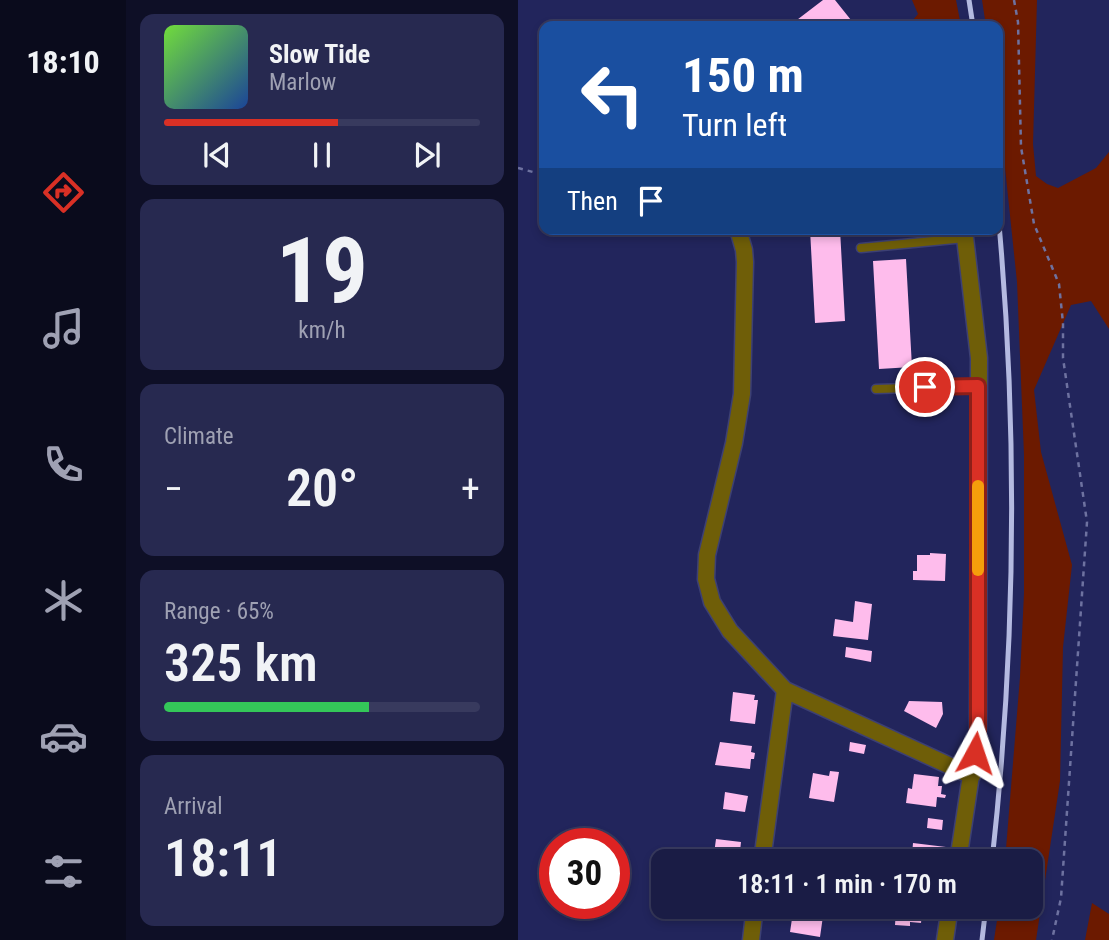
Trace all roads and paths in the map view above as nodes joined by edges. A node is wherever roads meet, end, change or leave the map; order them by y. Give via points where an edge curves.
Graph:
1 (1014, 0) edge
2 (518, 168) edge
3 (539, 174) edge
4 (739, 235) edge
5 (957, 235) edge
6 (964, 235) edge
7 (861, 248) dead end
8 (978, 386) junction
9 (876, 389) dead end
10 (785, 690) junction
11 (972, 776) junction
12 (764, 849) edge
13 (960, 849) edge
14 (753, 919) edge
15 (948, 919) edge
16 (751, 940) edge
17 (945, 940) edge
18 (1052, 940) edge

1 - 18 path via 1021,147 1034,225 1059,284 1063,358 1087,522 1061,898
2 - 3 path
4 - 10 street via 745,262 745,368 706,579 723,622
5 - 7 lane
6 - 8 street via 979,358
8 - 9 lane
8 - 11 street via 978,729
10 - 11 street
10 - 12 street
11 - 13 street
14 - 16 street
15 - 17 street

